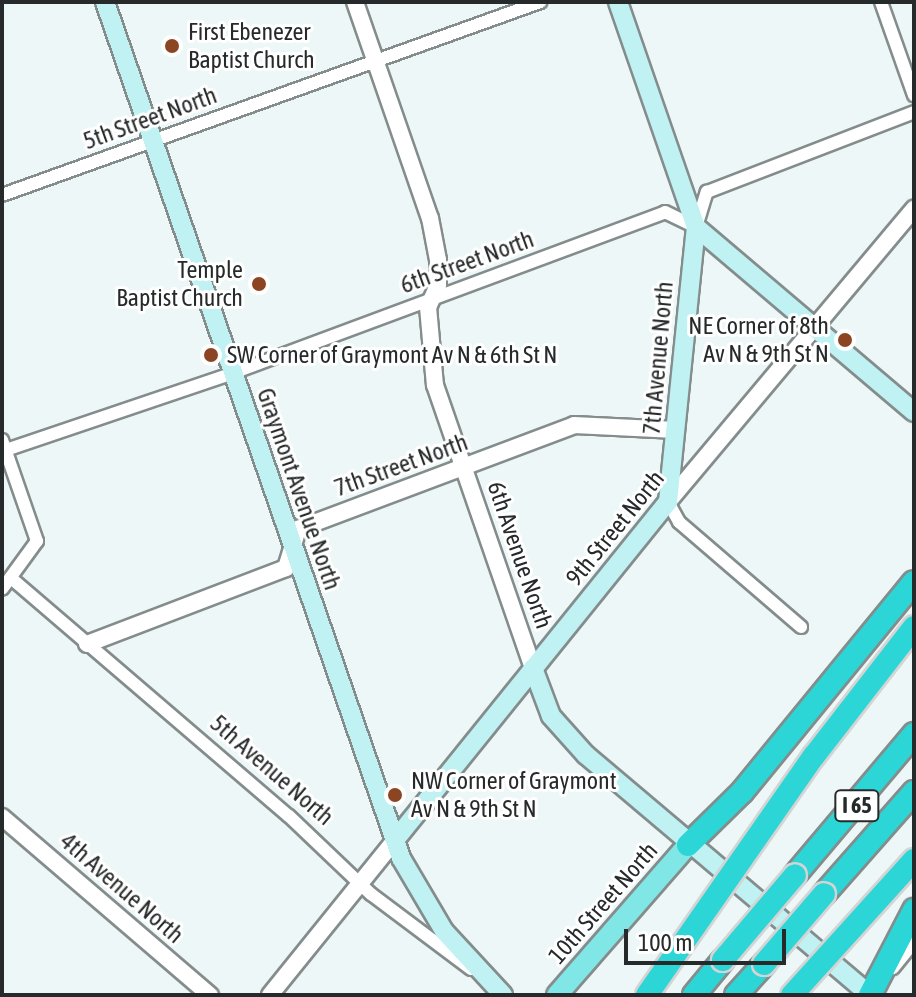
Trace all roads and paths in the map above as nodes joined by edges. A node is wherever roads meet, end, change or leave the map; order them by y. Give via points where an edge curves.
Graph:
1 (105, 2) edge
2 (355, 2) edge
3 (540, 2) edge
4 (618, 2) edge
5 (881, 2) edge
6 (375, 59) junction
7 (914, 95) edge
8 (914, 112) edge
9 (153, 141) junction
10 (2, 195) edge
11 (914, 209) edge
12 (696, 227) junction
13 (433, 296) junction
14 (814, 327) junction
15 (233, 373) junction
16 (914, 412) edge
17 (676, 430) junction
18 (4, 445) edge
19 (464, 467) junction
20 (668, 502) junction
21 (292, 542) junction
22 (11, 578) junction
23 (910, 586) edge
24 (2, 589) edge
25 (801, 627) dead end
26 (914, 627) edge
27 (87, 644) junction
28 (533, 668) junction
29 (914, 734) edge
30 (914, 792) edge
31 (2, 817) edge
32 (395, 840) junction
33 (688, 845) junction
34 (914, 860) edge
35 (362, 881) junction
36 (914, 910) edge
37 (914, 942) edge
38 (480, 975) junction
39 (210, 995) edge
40 (270, 995) edge
41 (503, 995) edge
42 (557, 995) edge
43 (647, 995) edge
44 (694, 995) edge
45 (736, 995) edge
46 (792, 995) edge
47 (870, 995) edge

1 - 9 main road, Graymont Avenue North
2 - 6 street, 6th Avenue North
3 - 6 street, 5th Street North
4 - 12 main road
5 - 7 street
6 - 9 street, 5th Street North
6 - 13 street, 6th Avenue North via 430,218 438,260
8 - 12 street via 707,192
9 - 10 street, 5th Street North
9 - 15 main road, Graymont Avenue North
11 - 14 street, 9th Street North
12 - 13 street, 6th Street North via 665,212
12 - 14 main road
12 - 17 main road, 7th Avenue North
13 - 15 street, 6th Street North
13 - 19 street, 6th Avenue North via 428,307 430,365
14 - 16 main road
14 - 20 street, 9th Street North
15 - 18 street, 6th Street North
15 - 21 main road, Graymont Avenue North
17 - 19 street, 7th Street North via 582,424
17 - 20 main road, 7th Avenue North
18 - 22 street via 37,541
19 - 21 street, 7th Street North via 298,529
19 - 28 street, 6th Avenue North
20 - 25 street via 679,522
20 - 28 main road, 9th Street North
21 - 27 street, 7th Street North via 286,568
21 - 32 main road, Graymont Avenue North
22 - 24 street
22 - 27 street, 5th Avenue North
23 - 33 highway via 742,792
26 - 43 highway, bridge via 814,756
27 - 35 street, 5th Avenue North
28 - 32 main road, 9th Street North
28 - 33 main road, 6th Avenue North via 551,716 586,755
29 - 44 highway, I 65, bridge
30 - 45 highway, I 65, bridge
31 - 39 street, 4th Avenue North
32 - 35 street, 9th Street North
32 - 38 main road, Graymont Avenue North via 444,931
33 - 42 main road, 10th Street North
33 - 47 main road, 6th Avenue North
34 - 46 highway, bridge
35 - 38 street, 5th Avenue North via 412,928
35 - 40 street, 9th Street North
36 - 47 highway
37 - 47 street
38 - 41 main road, 5th Avenue North

